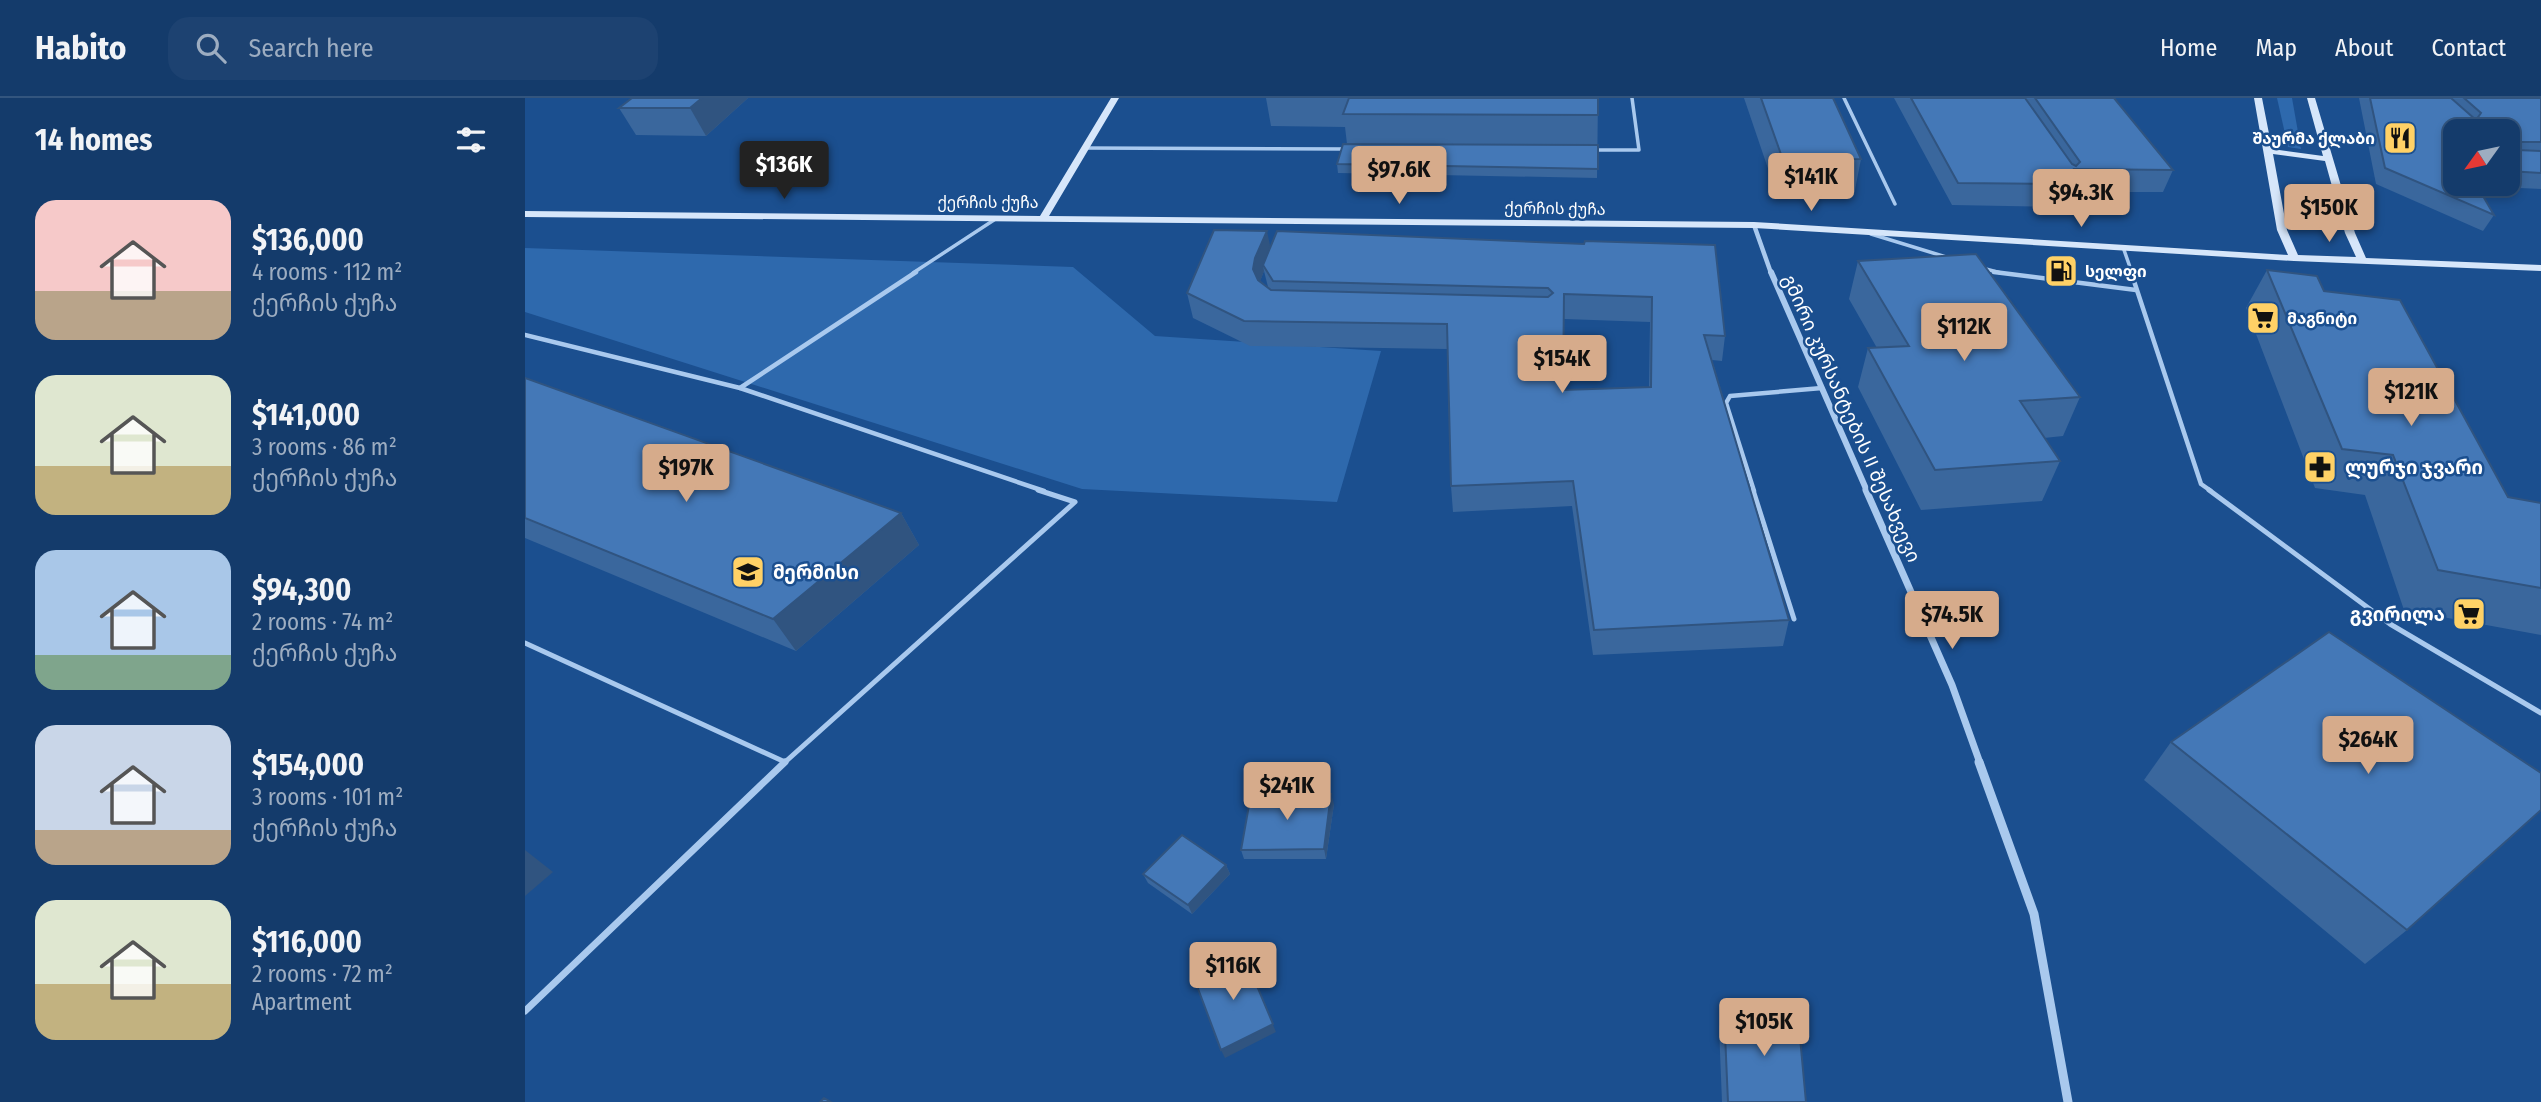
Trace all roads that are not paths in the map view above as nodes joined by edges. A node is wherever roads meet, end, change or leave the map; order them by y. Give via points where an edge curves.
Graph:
1 (1115, 98) edge
2 (1632, 98) edge
3 (1844, 98) edge
4 (2258, 98) edge
5 (2311, 98) edge
6 (1084, 148) junction
7 (1348, 149) edge
8 (1584, 150) edge
9 (2267, 151) junction
10 (2328, 159) junction
11 (1895, 204) dead end
12 (525, 214) edge
13 (997, 218) junction
14 (1043, 218) junction
15 (1292, 220) junction
16 (1754, 225) junction
17 (1287, 232) edge
18 (1865, 232) junction
19 (2123, 247) junction
20 (2294, 258) junction
21 (1958, 261) edge
22 (2362, 261) junction
23 (1971, 265) edge
24 (2541, 268) edge
25 (2136, 290) junction
26 (525, 335) edge
27 (740, 388) junction
28 (1822, 388) junction
29 (1794, 619) dead end
30 (525, 643) edge
31 (2541, 713) edge
32 (785, 762) junction
33 (525, 1011) edge
34 (2068, 1102) edge

1 - 6 main road
2 - 8 lane via 1639,150
3 - 11 lane
4 - 9 main road
5 - 10 main road
6 - 7 lane
6 - 14 main road
9 - 10 main road
9 - 20 main road via 2282,230
10 - 22 main road
12 - 13 main road, ქერჩის ქუჩა
13 - 14 main road, ქერჩის ქუჩა
13 - 27 lane
14 - 15 main road, ქერჩის ქუჩა
15 - 16 main road, ქერჩის ქუჩა
15 - 17 lane
16 - 18 main road, ქერჩის ქუჩა
16 - 28 street, გმირი კურსანტების II შესახვევი
18 - 19 main road, ქერჩის ქუჩა
18 - 21 lane
19 - 20 main road, ქერჩის ქუჩა
19 - 25 lane
20 - 22 main road, ქერჩის ქუჩა
22 - 24 main road, ქერჩის ქუჩა
23 - 25 lane via 1998,273
25 - 31 lane via 2201,484 2389,624
26 - 27 lane
27 - 32 lane via 1075,502
28 - 29 lane via 1737,394 1726,403
28 - 34 street, გმირი კურსანტების II შესახვევი via 1952,685 2034,914
30 - 32 lane
32 - 33 lane

